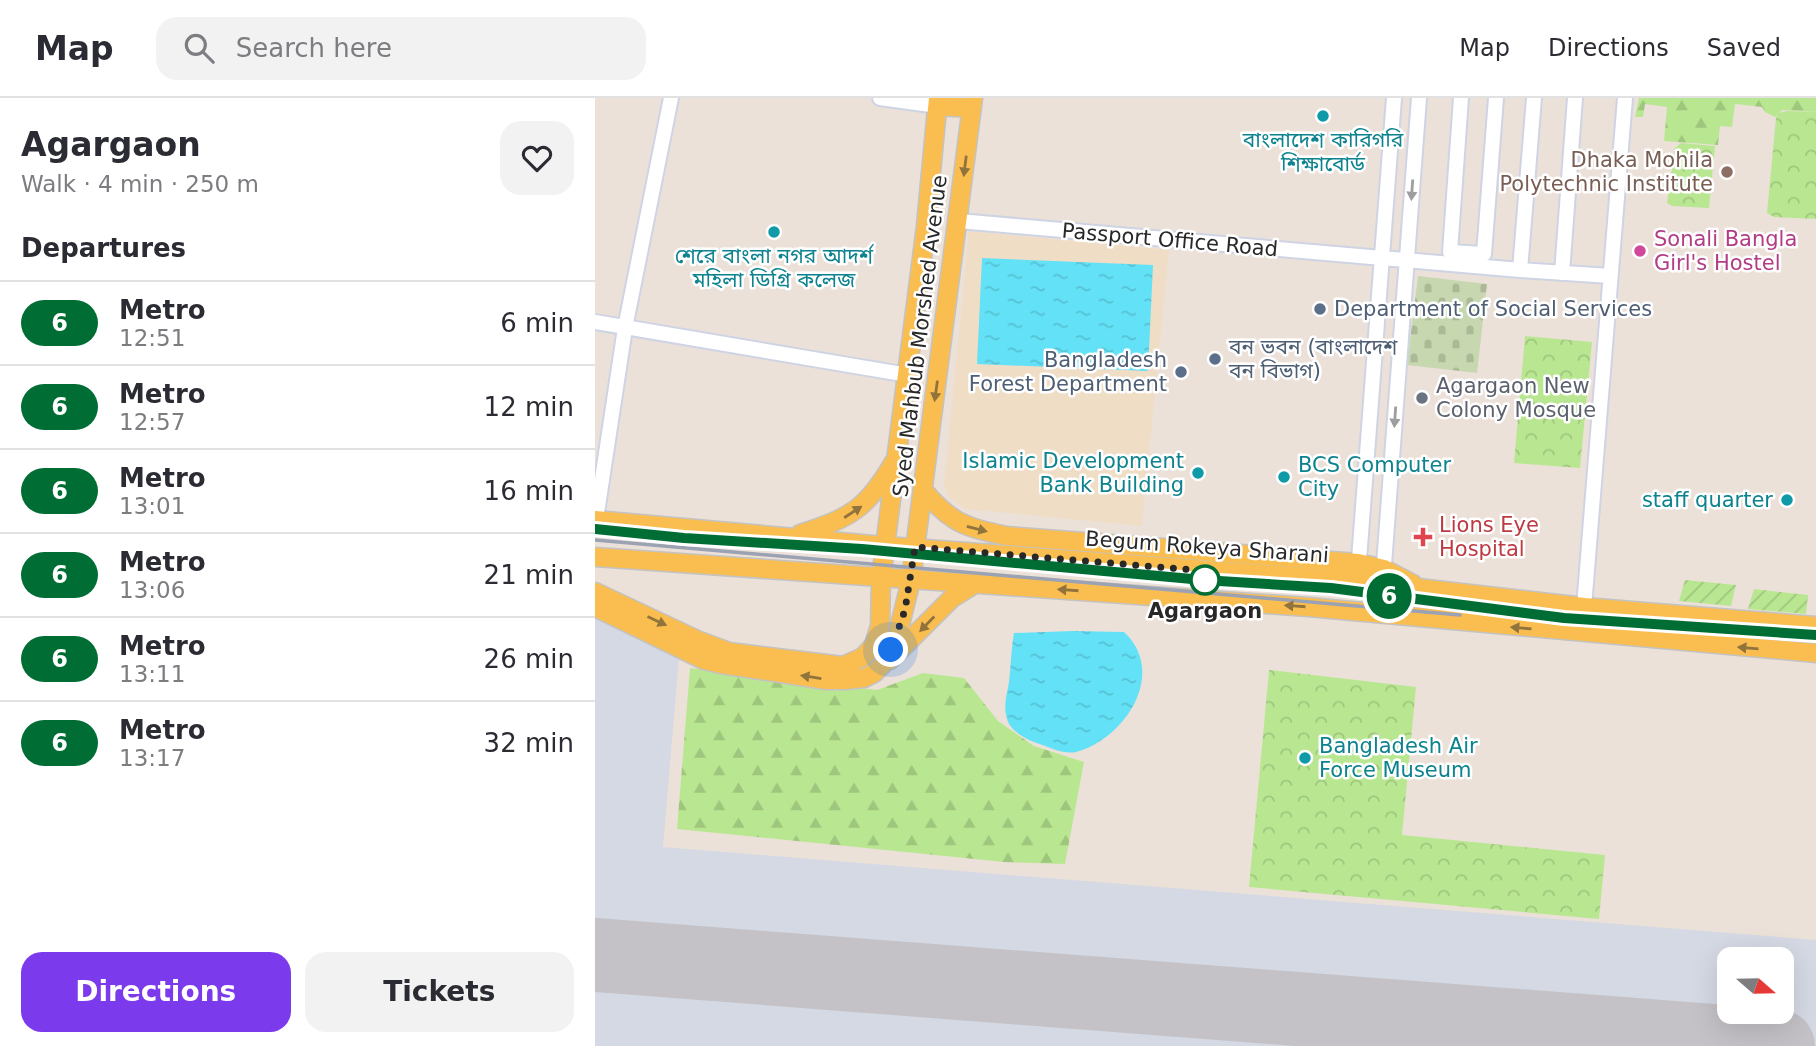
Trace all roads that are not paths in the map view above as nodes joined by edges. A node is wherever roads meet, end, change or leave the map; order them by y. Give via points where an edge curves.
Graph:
1 (671, 98) edge
2 (880, 98) edge
3 (1394, 98) edge
4 (1419, 98) edge
5 (1461, 98) edge
6 (1496, 98) edge
7 (1534, 98) edge
8 (1575, 98) edge
9 (1625, 98) edge
10 (938, 102) edge
11 (973, 103) edge
12 (959, 221) junction
13 (1381, 259) junction
14 (1407, 261) junction
15 (1520, 270) junction
16 (1562, 273) junction
17 (1610, 276) junction
18 (595, 322) edge
19 (625, 328) junction
20 (908, 375) junction
21 (897, 457) junction
22 (923, 490) junction
23 (595, 522) edge
24 (790, 537) junction
25 (885, 546) junction
26 (915, 547) junction
27 (595, 557) edge
28 (1358, 572) junction
29 (1383, 576) junction
30 (881, 578) junction
31 (911, 580) junction
32 (976, 583) junction
33 (595, 592) edge
34 (595, 607) edge
35 (1584, 607) junction
36 (1816, 625) edge
37 (1581, 634) junction
38 (1816, 653) edge
39 (881, 668) junction

1 - 19 street
2 - 10 street
3 - 13 street
4 -> 14 street
5 - 6 street via 1450,252 1484,254
7 - 15 street
8 - 16 street
9 - 17 street
10 - 11 main road
10 - 20 main road, Syed Mahbub Morshed Avenue
11 -> 12 main road, Syed Mahbub Morshed Avenue
12 - 13 street, Passport Office Road
12 -> 22 main road, Syed Mahbub Morshed Avenue
13 - 14 street, Passport Office Road
13 - 28 street
14 - 15 street, Passport Office Road
14 -> 29 street
15 - 16 street, Passport Office Road
16 - 17 street, Passport Office Road
17 - 35 street
18 - 19 street
19 - 20 street
19 - 23 street
20 - 21 main road, Syed Mahbub Morshed Avenue
24 -> 21 main road via 859,509
21 - 25 main road, Syed Mahbub Morshed Avenue
22 - 26 main road, Syed Mahbub Morshed Avenue
22 -> 28 main road via 962,525 1007,536
23 - 24 main road, Begum Rokeya Sharani
24 - 25 main road, Begum Rokeya Sharani
25 - 26 main road, Begum Rokeya Sharani
25 - 30 main road, Syed Mahbub Morshed Avenue
26 - 28 main road, Begum Rokeya Sharani
26 - 31 main road, Syed Mahbub Morshed Avenue
27 - 30 main road
28 - 29 main road, Begum Rokeya Sharani
29 - 35 main road, Begum Rokeya Sharani via 1420,588
30 - 31 main road
33 -> 30 main road, Syed Mahbub Morshed Avenue via 729,652 843,666 863,657 874,645 880,626
31 - 32 main road
31 - 39 main road, Syed Mahbub Morshed Avenue via 897,637
37 -> 32 main road via 1308,607
32 -> 39 main road via 953,597
39 -> 34 main road via 864,678 836,680 721,664 686,653
35 - 36 main road, Begum Rokeya Sharani
35 - 37 main road
38 -> 37 main road

